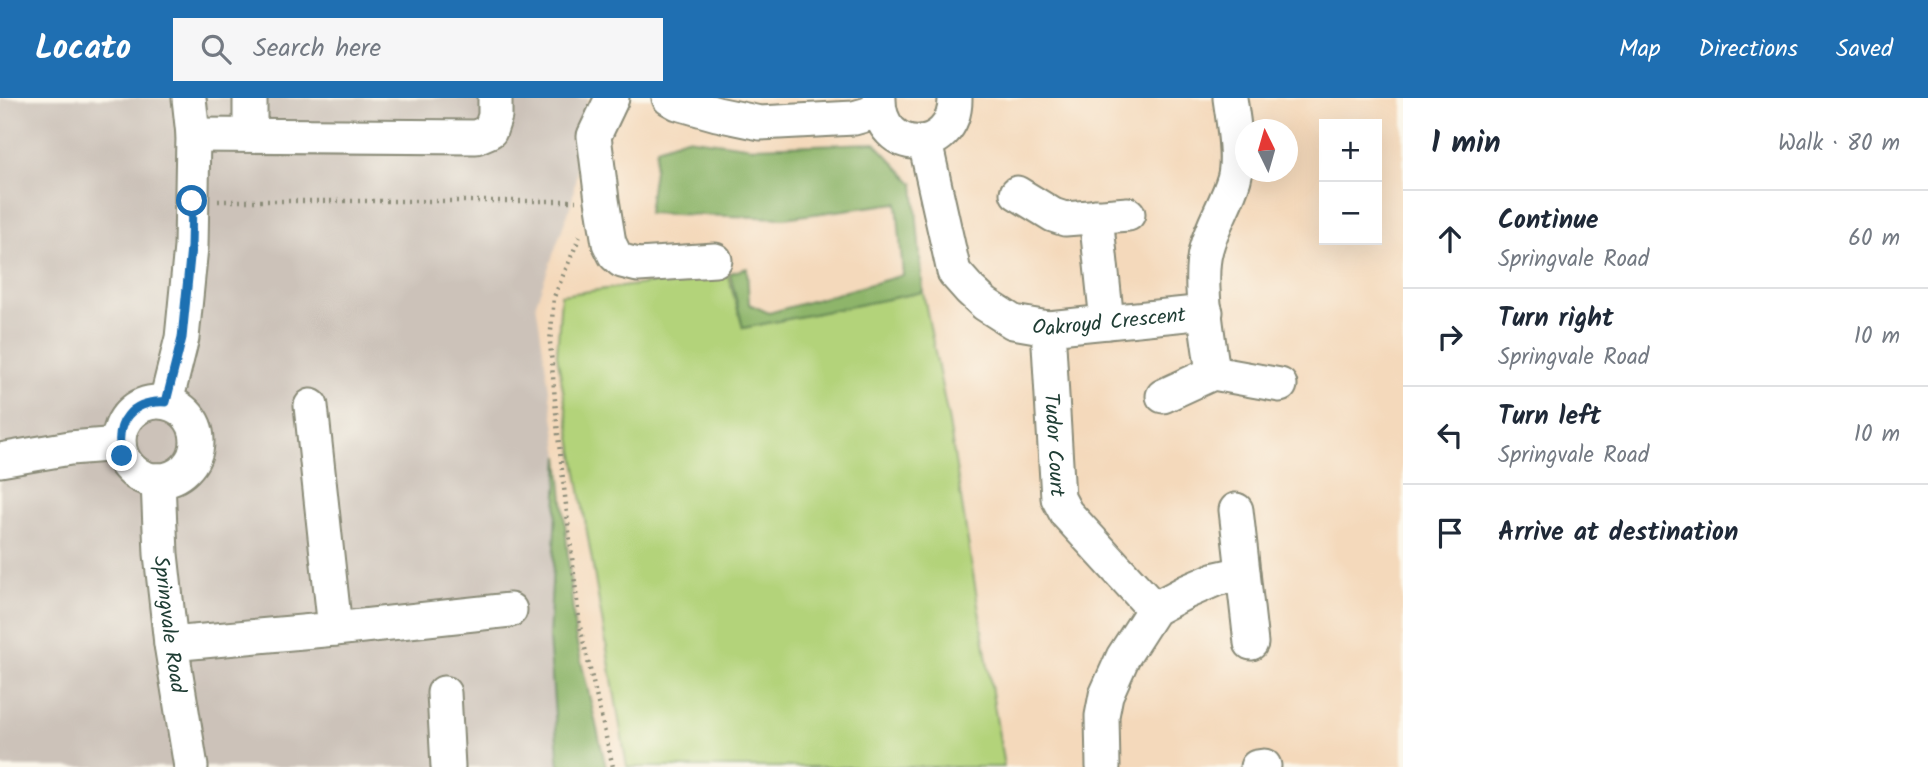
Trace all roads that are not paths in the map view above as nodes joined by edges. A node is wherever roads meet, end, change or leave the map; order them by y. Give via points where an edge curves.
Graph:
1 (190, 98) edge
2 (250, 98) edge
3 (495, 98) edge
4 (612, 98) edge
5 (668, 98) edge
6 (955, 98) edge
7 (1230, 98) edge
8 (879, 104) edge
9 (719, 106) edge
10 (250, 134) junction
11 (193, 135) junction
12 (925, 142) junction
13 (1017, 193) dead end
14 (715, 260) dead end
15 (1206, 312) junction
16 (1107, 322) junction
17 (1048, 328) junction
18 (1213, 373) junction
19 (1280, 385) dead end
20 (1163, 396) dead end
21 (166, 402) junction
22 (311, 406) dead end
23 (119, 444) junction
24 (0, 460) edge
25 (158, 480) junction
26 (1236, 510) dead end
27 (1243, 573) junction
28 (1154, 609) junction
29 (510, 610) dead end
30 (335, 629) junction
31 (1251, 643) dead end
32 (171, 645) junction
33 (444, 693) dead end
34 (1264, 766) edge
35 (191, 767) edge
36 (448, 767) edge
37 (1103, 767) edge
38 (1257, 767) edge

1 - 11 street
2 - 10 street
3 - 10 street via 489,131 476,137
4 - 14 street via 594,136 609,243 615,255 638,265
5 - 9 street
6 - 12 street via 951,123
7 - 15 street, Oakroyd Crescent via 1235,176 1206,249
8 - 9 street via 855,118 760,123
8 - 12 street via 888,129 898,138
10 - 11 street
11 - 21 street via 191,247 182,338
12 - 17 street, Oakroyd Crescent via 954,272 985,304 1013,322
13 - 16 street via 1053,215 1096,217
15 - 16 street, Oakroyd Crescent
15 - 18 street, Oakroyd Crescent
16 - 17 street, Oakroyd Crescent
17 - 28 street, Tudor Court via 1058,498 1066,513
18 - 19 street
18 - 20 street
21 - 23 street via 145,404 128,415
21 - 25 street via 177,406 192,422 197,444 180,473
22 - 30 street
23 - 24 street
23 - 25 street via 128,466
25 - 32 street, Springvale Road
26 - 27 street
27 - 28 street via 1216,579
27 - 31 street
28 - 37 street via 1106,695
29 - 30 street
30 - 32 street
32 - 35 street, Springvale Road
33 - 36 street
34 - 38 street

